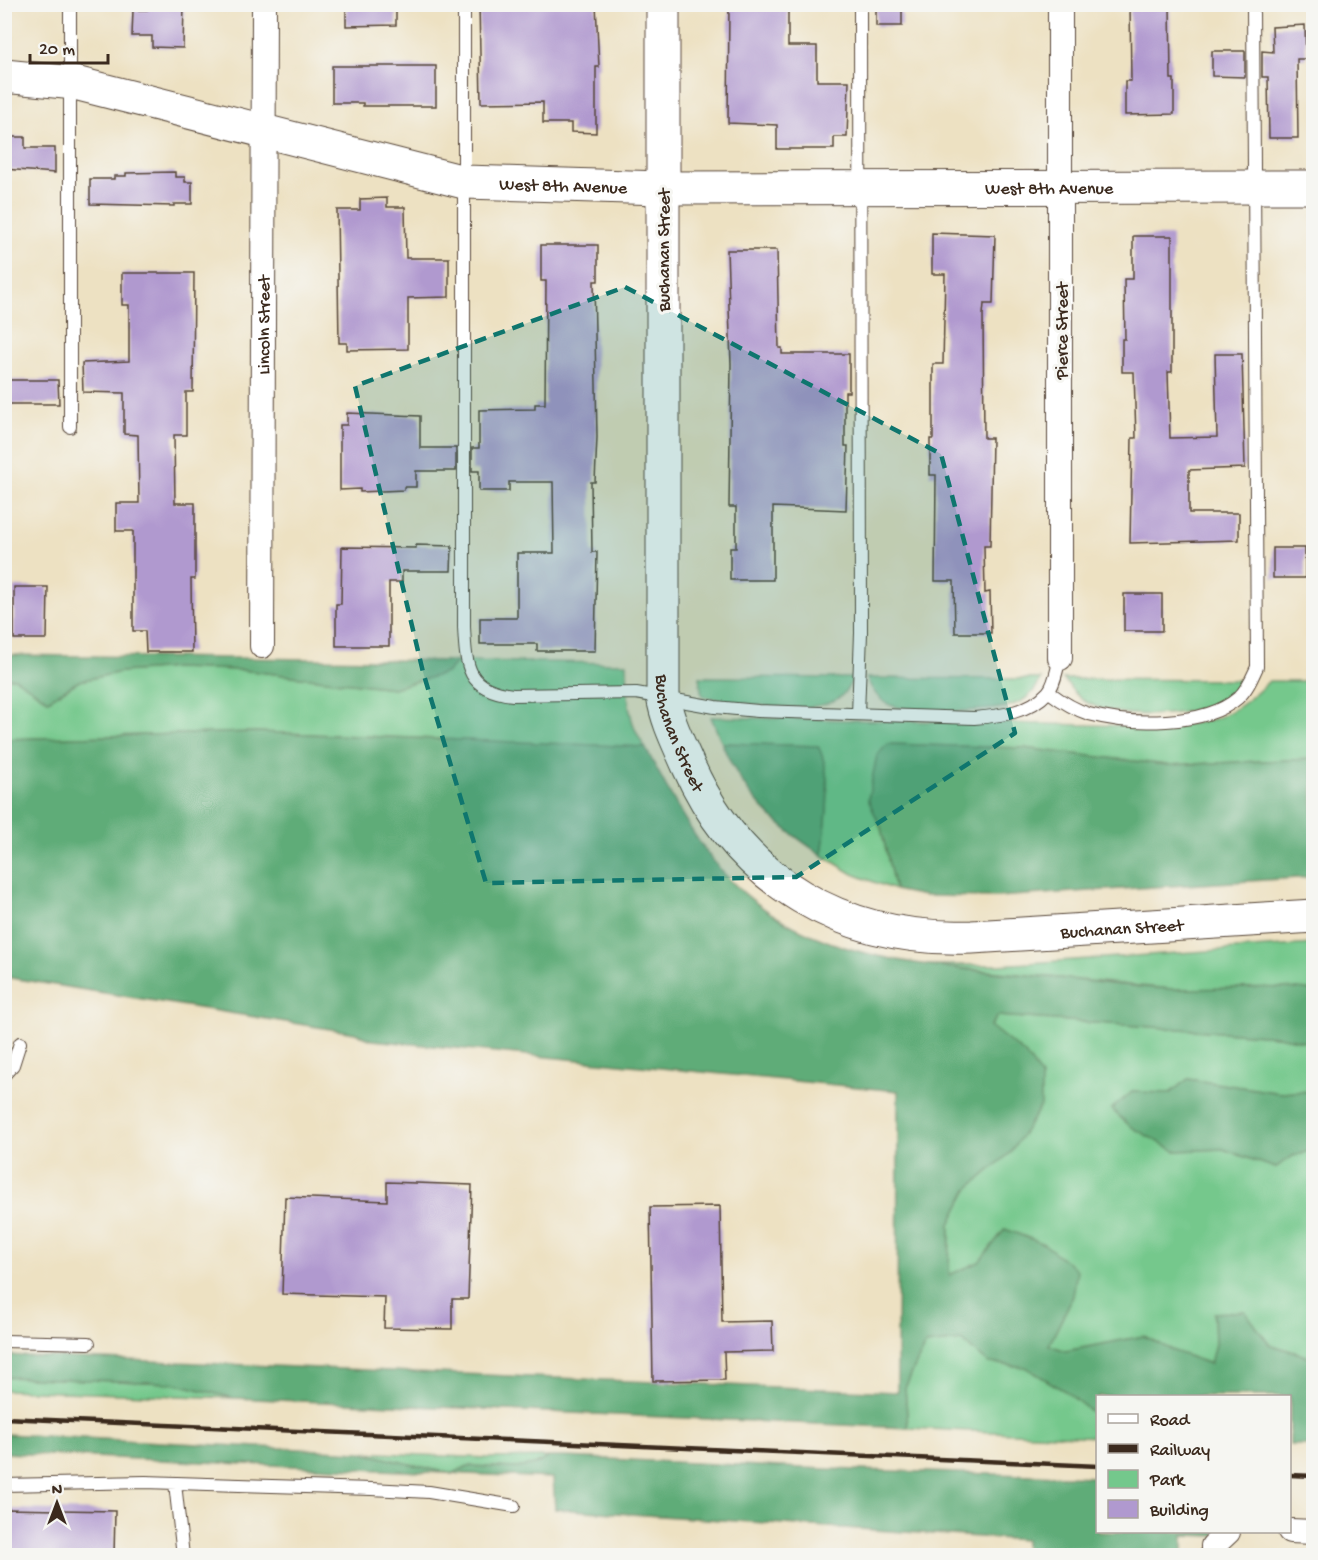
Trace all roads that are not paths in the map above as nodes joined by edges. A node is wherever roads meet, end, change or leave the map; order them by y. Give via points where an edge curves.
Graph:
1 (70, 4) edge
2 (264, 4) edge
3 (464, 4) edge
4 (663, 4) edge
5 (860, 4) edge
6 (1060, 4) edge
7 (1253, 4) edge
8 (4, 75) edge
9 (70, 83) junction
10 (264, 132) junction
11 (464, 182) junction
12 (1254, 187) junction
13 (1314, 187) edge
14 (662, 188) junction
15 (860, 188) junction
16 (1060, 188) junction
17 (70, 427) dead end
18 (262, 646) dead end
19 (1060, 658) joint
20 (1049, 692) junction
21 (663, 696) junction
22 (858, 714) junction
23 (1314, 916) edge
24 (20, 1043) dead end
25 (4, 1075) edge
26 (4, 1341) edge
27 (89, 1343) dead end
28 (175, 1483) junction
29 (4, 1485) edge
30 (514, 1506) dead end
31 (1291, 1531) edge
32 (1314, 1532) edge
33 (1227, 1533) edge
34 (183, 1556) edge
35 (1213, 1556) edge

1 - 9 lane
2 - 10 street, Lincoln Street
3 - 11 lane
4 - 14 street, Buchanan Street
5 - 15 lane
6 - 16 street, Pierce Street
7 - 12 lane
8 - 9 street, West 8th Avenue
9 - 10 street, West 8th Avenue
9 - 17 lane
10 - 11 street, West 8th Avenue
10 - 18 street, Lincoln Street
11 - 14 street, West 8th Avenue
11 - 21 lane via 466,661 472,677 497,693
12 - 13 street, West 8th Avenue
12 - 16 street, West 8th Avenue
12 - 20 lane via 1257,667 1238,698 1204,715 1184,719 1090,714 1068,706
14 - 15 street, West 8th Avenue
14 - 21 street, Buchanan Street
15 - 16 street, West 8th Avenue
15 - 22 lane
16 - 19 street, Pierce Street
19 - 20 lane
20 - 22 lane via 1025,708 1005,715 924,718
21 - 22 lane via 715,707
21 - 23 street, Buchanan Street via 670,725 696,783 734,841 752,861 801,896 868,926 949,938
24 - 25 lane via 14,1065
26 - 27 lane
28 - 29 lane
28 - 30 lane via 407,1491
28 - 34 lane
31 - 32 street
33 - 35 street via 1214,1546

